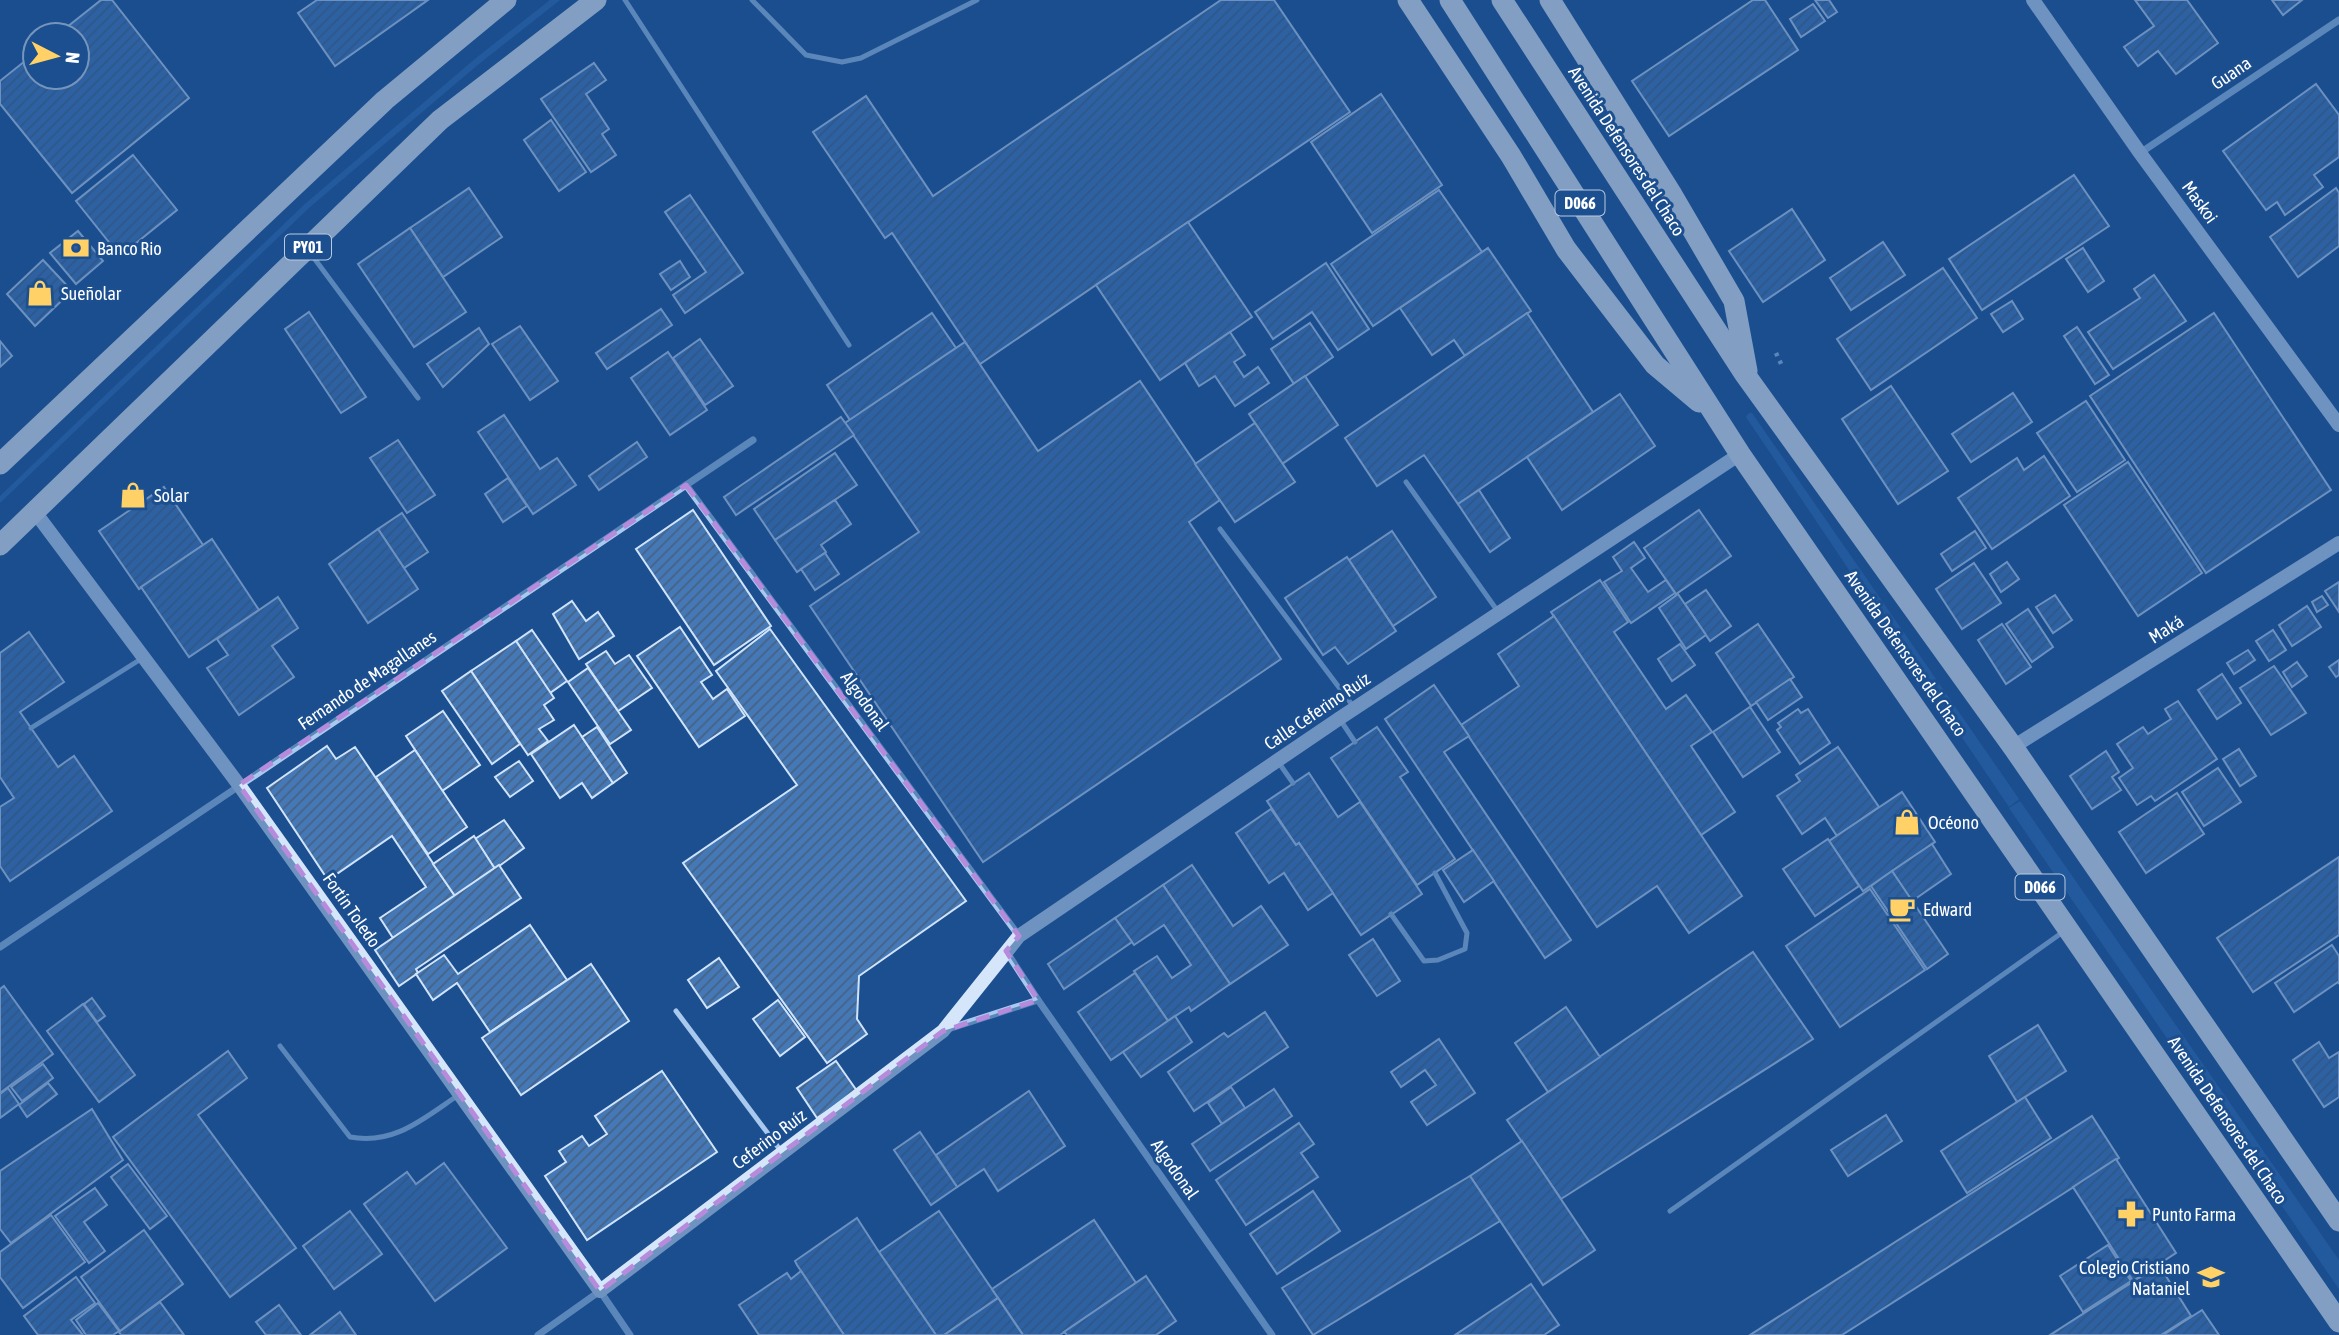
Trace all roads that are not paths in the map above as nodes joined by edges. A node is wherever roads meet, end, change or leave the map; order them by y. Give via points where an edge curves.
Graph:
1 (506, 0) edge
2 (596, 0) edge
3 (625, 0) edge
4 (752, 0) edge
5 (977, 0) edge
6 (1408, 0) edge
7 (1450, 0) edge
8 (1502, 0) edge
9 (1550, 0) edge
10 (2033, 0) edge
11 (2339, 20) edge
12 (2140, 152) junction
13 (306, 248) junction
14 (849, 345) dead end
15 (1746, 376) junction
16 (418, 398) dead end
17 (1712, 411) junction
18 (2339, 425) edge
19 (753, 440) dead end
20 (1740, 454) junction
21 (0, 464) edge
22 (1406, 482) dead end
23 (686, 485) junction
24 (35, 512) junction
25 (1220, 529) dead end
26 (2339, 543) edge
27 (0, 545) edge
28 (1499, 613) junction
29 (144, 657) junction
30 (1355, 709) junction
31 (1340, 718) junction
32 (31, 727) dead end
33 (1355, 741) dead end
34 (2013, 747) junction
35 (1277, 761) junction
36 (1293, 783) dead end
37 (239, 785) junction
38 (1435, 873) dead end
39 (1391, 915) dead end
40 (2068, 928) junction
41 (1019, 936) junction
42 (0, 947) edge
43 (1006, 951) junction
44 (1038, 1000) junction
45 (676, 1011) dead end
46 (943, 1031) junction
47 (280, 1046) dead end
48 (460, 1094) junction
49 (783, 1153) junction
50 (1670, 1211) dead end
51 (2339, 1222) edge
52 (600, 1292) junction
53 (2339, 1322) edge
54 (538, 1335) edge
55 (630, 1335) edge
56 (1272, 1335) edge

1 - 21 highway via 385,100
2 - 13 highway, PY01 via 440,120
3 - 14 lane
4 - 5 lane via 806,55 842,62 861,58
6 - 17 highway via 1566,249 1655,365
7 - 17 highway, Avenida Defensores del Chaco / D066
8 - 15 highway, Avenida Defensores del Chaco / D066
9 - 15 highway via 1734,301
10 - 12 street, Maskoi
11 - 12 street, Guana
12 - 18 street, Maskoi
13 - 16 lane
13 - 24 highway, PY01
15 - 34 highway, Avenida Defensores del Chaco / D066
17 - 20 highway, Avenida Defensores del Chaco / D066
19 - 23 street, Fernando de Magallanes
20 - 28 street, Calle Ceferino Ruíz
20 - 40 highway, Avenida Defensores del Chaco / D066
22 - 28 lane
23 - 37 street, Fernando de Magallanes
23 - 41 street, Algodonal
24 - 27 highway, PY01
24 - 29 street, Fortín Toledo
25 - 30 lane
26 - 34 street, Maká
28 - 30 street, Calle Ceferino Ruíz
29 - 32 lane
29 - 37 street, Fortín Toledo
30 - 31 street, Calle Ceferino Ruíz
31 - 33 lane
31 - 35 street, Calle Ceferino Ruíz
34 - 51 highway, Avenida Defensores del Chaco / D066
35 - 36 lane
35 - 41 street, Calle Ceferino Ruíz
37 - 42 street, Fernando de Magallanes
37 - 48 street, Fortín Toledo
38 - 39 lane via 1467,933 1465,949 1424,961
40 - 50 lane
40 - 53 highway, Avenida Defensores del Chaco / D066
41 - 43 street, Calle Ceferino Ruíz
43 - 44 street, Algodonal
43 - 46 street, Calle Ceferino Ruíz
44 - 46 street, Ceferino Ruíz
44 - 56 street, Algodonal
45 - 49 lane
46 - 49 street, Ceferino Ruíz
47 - 48 lane via 350,1137 369,1140 411,1127
48 - 52 street, Fortín Toledo
49 - 52 street, Ceferino Ruíz
52 - 54 street, Ceferino Ruíz
52 - 55 street, Fortín Toledo

